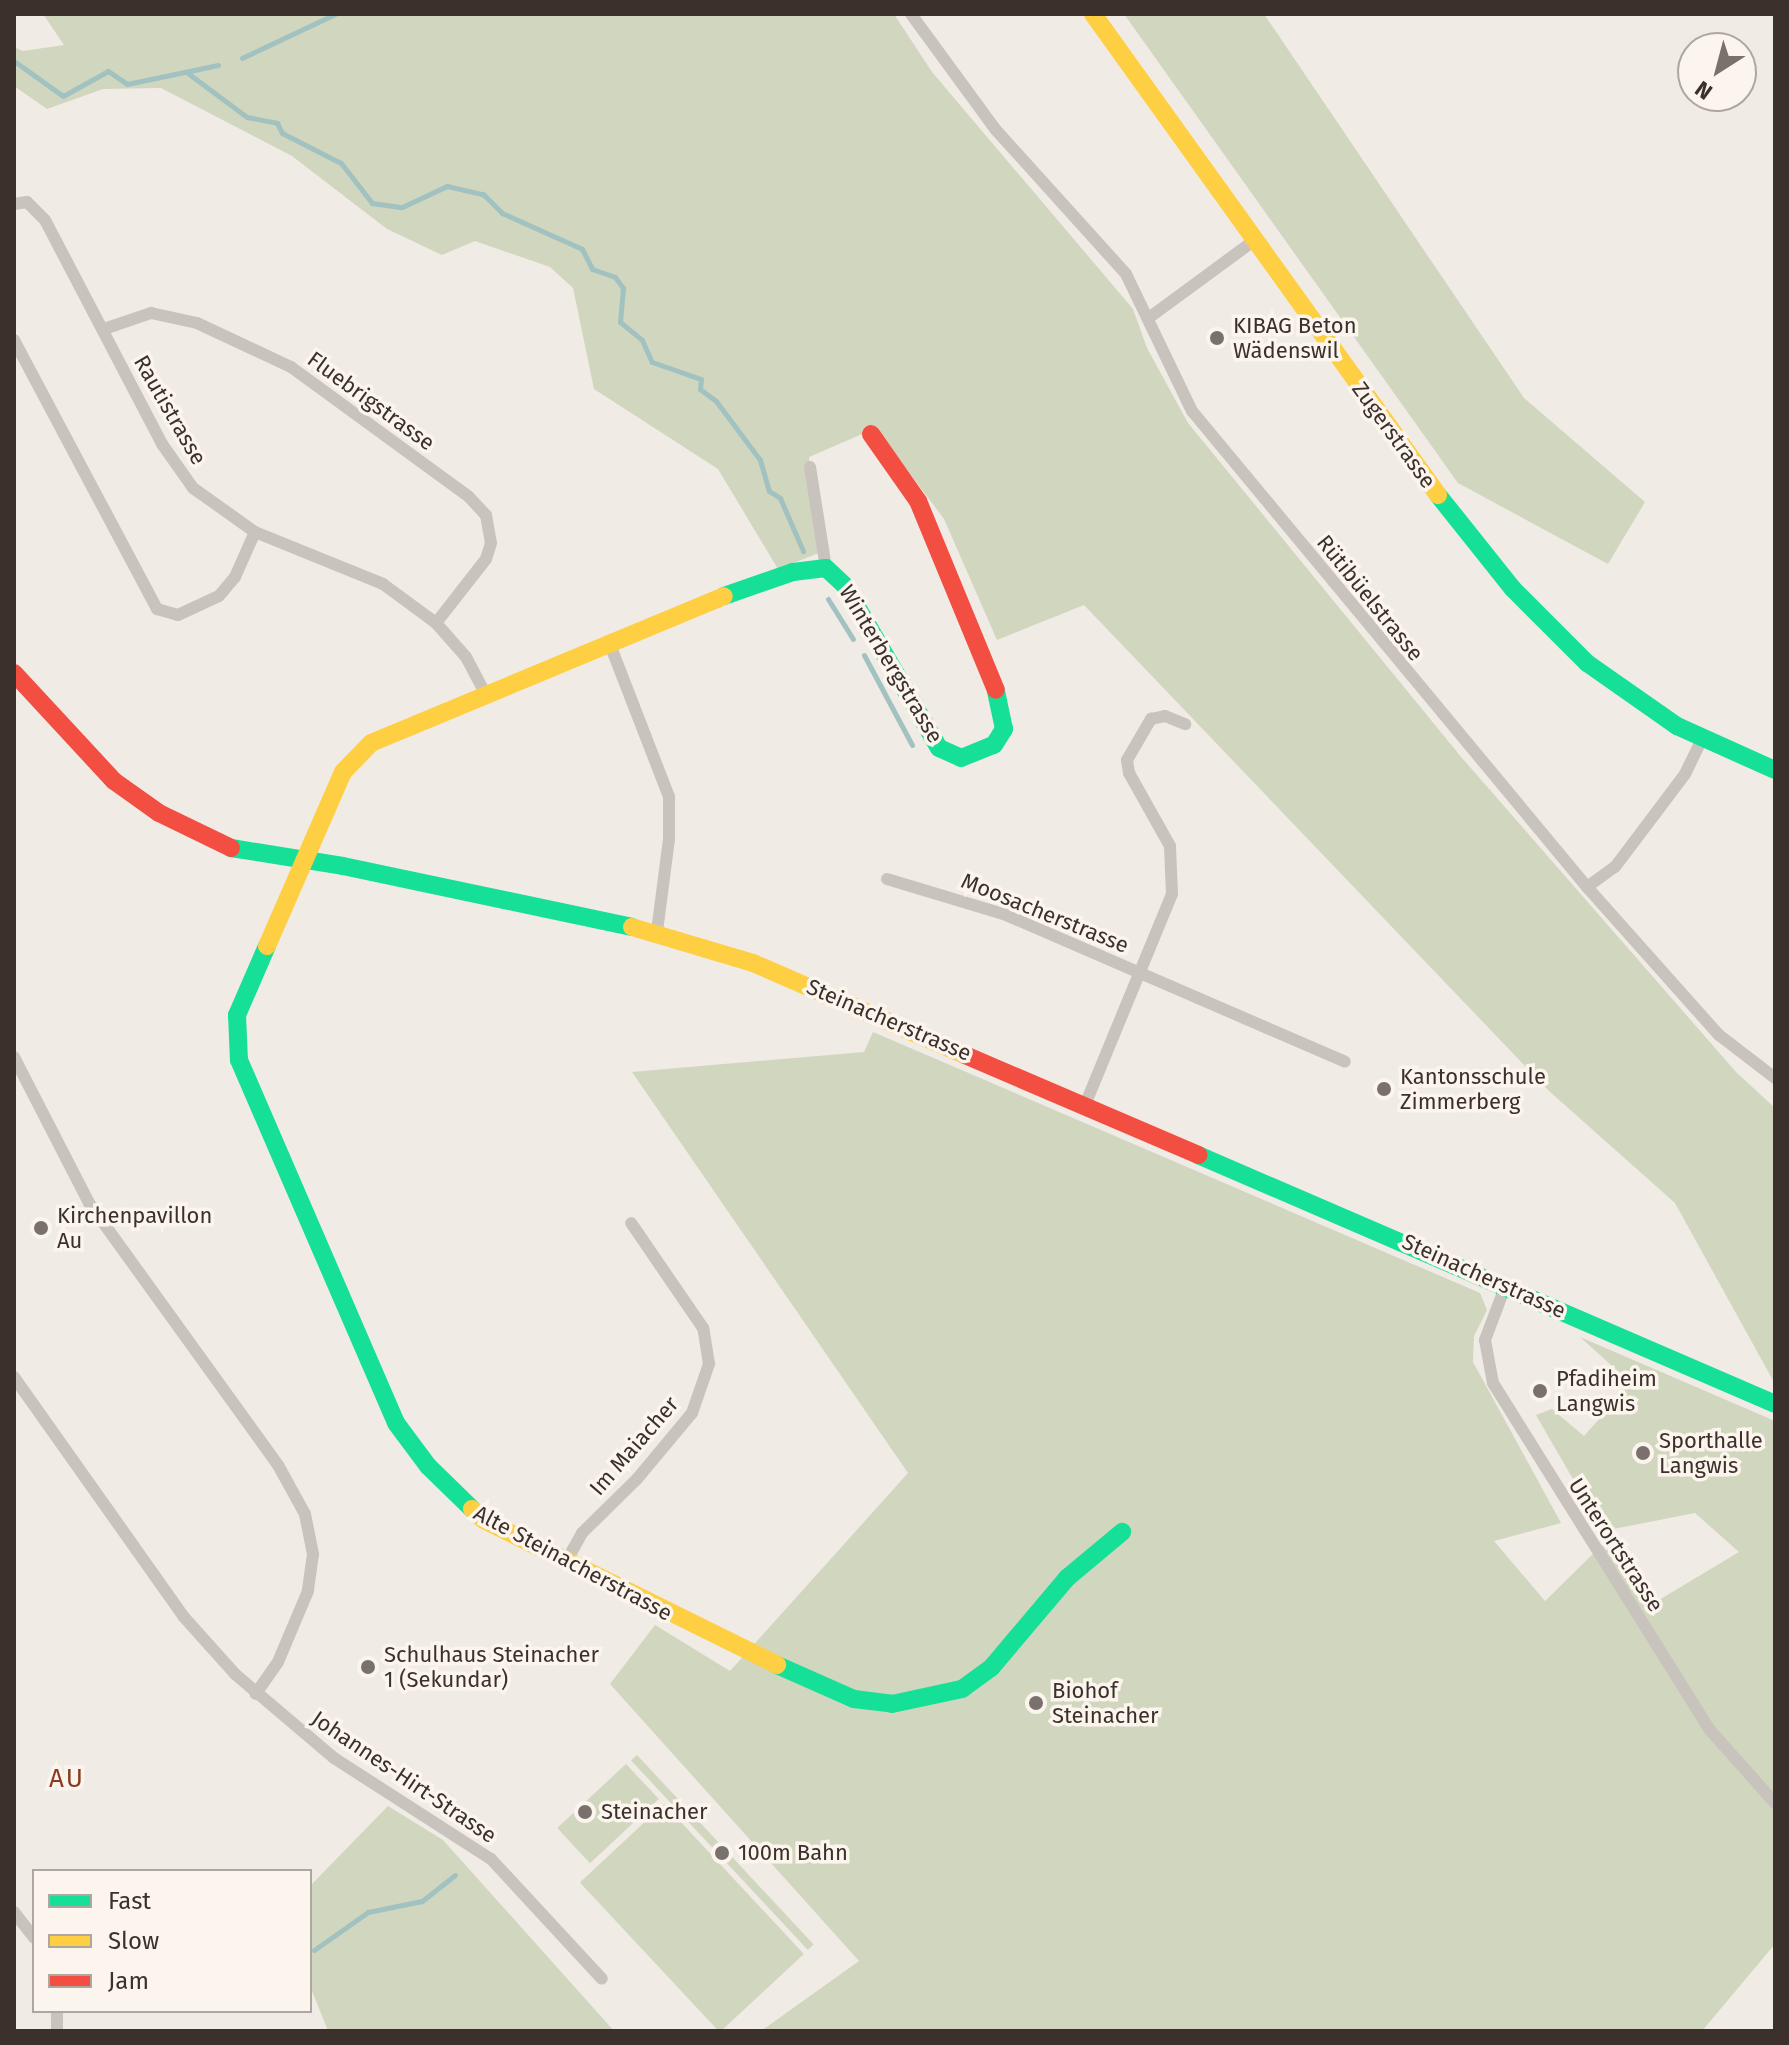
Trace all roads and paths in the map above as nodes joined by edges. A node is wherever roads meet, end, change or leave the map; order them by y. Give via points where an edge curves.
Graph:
1 (911, 14) edge
2 (1093, 14) edge
3 (14, 204) edge
4 (1255, 240) junction
5 (1150, 317) junction
6 (104, 329) junction
7 (14, 340) edge
8 (871, 434) dead end
9 (810, 467) dead end
10 (255, 532) junction
11 (826, 568) junction
12 (436, 623) junction
13 (609, 642) junction
14 (14, 673) edge
15 (485, 693) junction
16 (1185, 724) dead end
17 (1702, 739) junction
18 (1775, 770) edge
19 (304, 861) junction
20 (887, 879) dead end
21 (1587, 887) junction
22 (657, 932) junction
23 (1141, 973) junction
24 (14, 1057) edge
25 (1345, 1062) dead end
26 (1775, 1078) edge
27 (1085, 1105) junction
28 (631, 1223) dead end
29 (1505, 1287) junction
30 (14, 1377) edge
31 (1775, 1404) edge
32 (1122, 1532) dead end
33 (566, 1562) junction
34 (256, 1694) junction
35 (1775, 1803) edge
36 (14, 1912) edge
37 (32, 1935) edge
38 (602, 1979) dead end

1 - 5 street, Rütibüelstrasse via 1016,154 1126,274
2 - 4 street, Zugerstrasse
3 - 6 street, Rautistrasse via 27,202 45,220
4 - 5 street
4 - 17 street, Zugerstrasse via 1420,473 1513,589 1587,663
5 - 21 street, Rütibüelstrasse via 1192,411
6 - 10 street, Rautistrasse via 176,467 213,505
6 - 12 street, Fluebrigstrasse via 151,313 197,323 291,367 469,497 486,515 491,543 486,559
7 - 10 street via 157,609 178,615 219,596 235,577
8 - 11 street, Winterbergstrasse via 918,501 1003,706 1004,729 994,745 961,758 939,748 845,586
9 - 11 street
10 - 12 street, Rautistrasse via 383,584
11 - 13 street, Winterbergstrasse via 793,572 735,591
12 - 15 street, Rautistrasse via 466,657
13 - 15 street, Winterbergstrasse
13 - 22 street via 669,797
14 - 19 street, Steinacherstrasse via 95,765 159,813 236,850
15 - 19 street, Winterbergstrasse via 391,733 354,757 326,806
16 - 23 street, Moosacherstrasse via 1165,716 1151,719 1127,760 1129,773 1161,822 1173,871 1172,894
17 - 18 street, Zugerstrasse
17 - 21 street via 1685,774 1615,867
19 - 22 street, Steinacherstrasse
19 - 33 street, Alte Steinacherstrasse via 237,1015 239,1060 396,1423 464,1504
20 - 23 street, Moosacherstrasse via 1006,915
21 - 26 street, Rütibüelstrasse via 1719,1035
22 - 27 street, Steinacherstrasse via 808,985
23 - 25 street, Moosacherstrasse
23 - 27 street, Moosacherstrasse
24 - 34 street via 89,1203 278,1465 305,1514 313,1554 308,1591 278,1662
27 - 29 street, Steinacherstrasse
28 - 33 street, Im Maiacher via 703,1328 709,1364 692,1413 637,1479 582,1533
29 - 31 street, Steinacherstrasse
29 - 35 street, Unterortstrasse via 1485,1340 1493,1383 1710,1730
30 - 34 street, Johannes-Hirt-Strasse via 183,1616
32 - 33 street, Alte Steinacherstrasse via 1067,1578 991,1668 962,1689 892,1704 854,1699 818,1685
34 - 38 street, Johannes-Hirt-Strasse via 334,1758 491,1859
36 - 37 street

